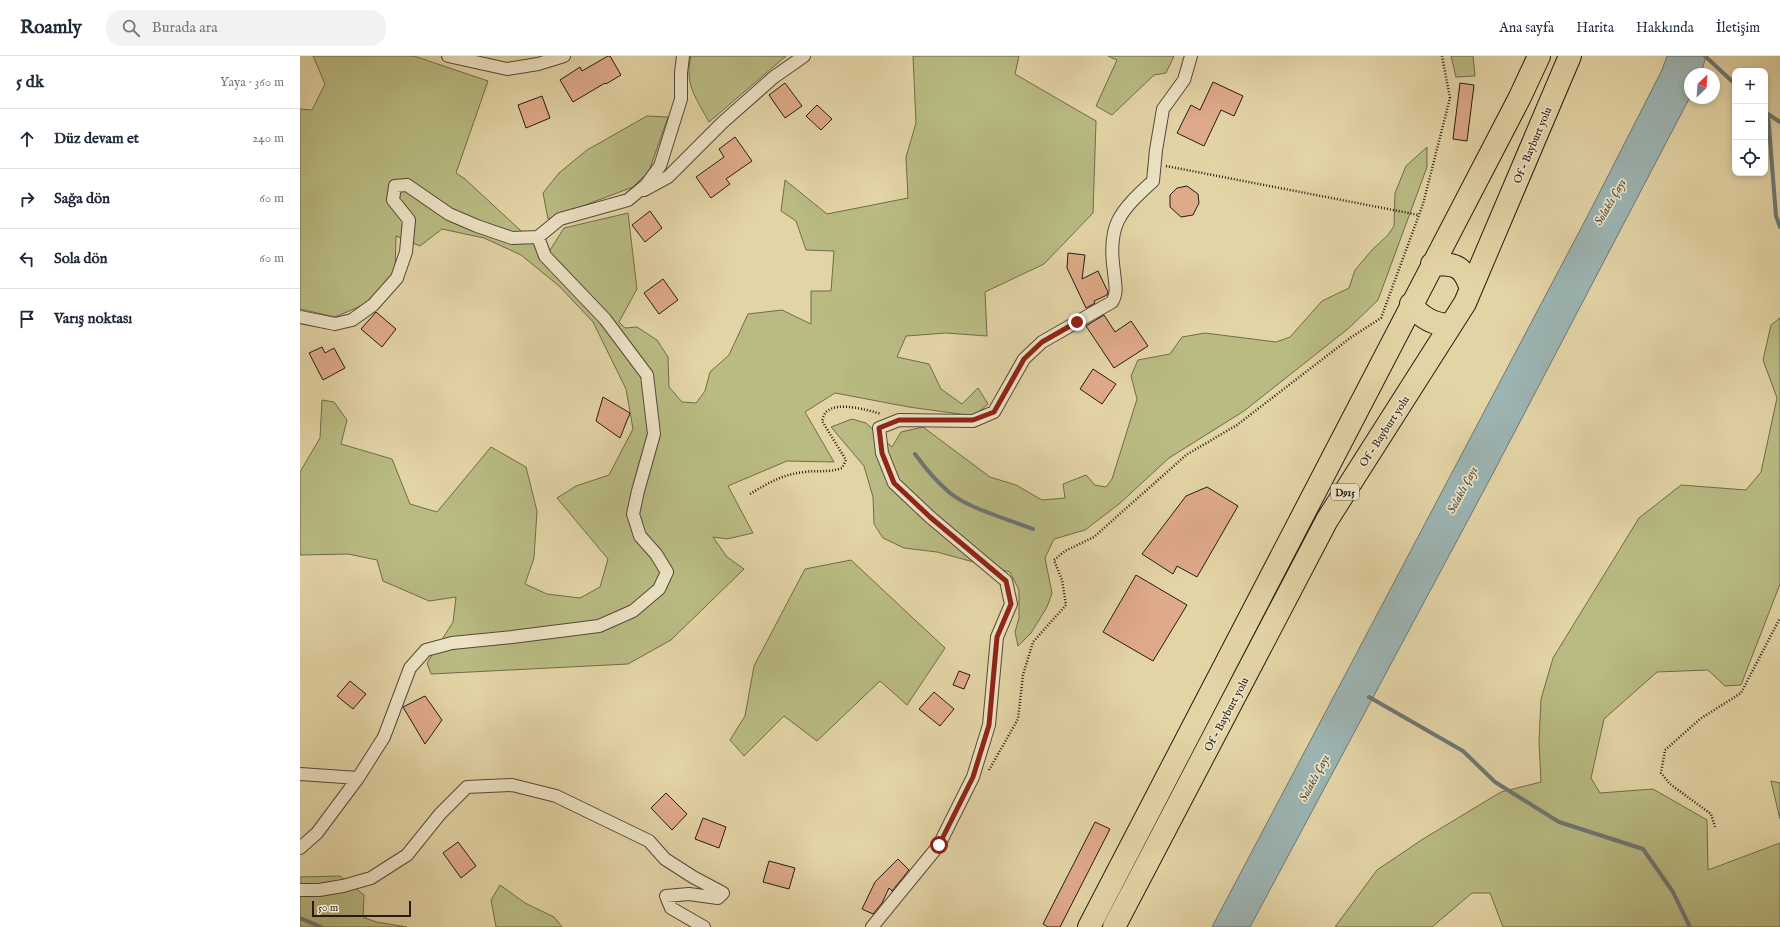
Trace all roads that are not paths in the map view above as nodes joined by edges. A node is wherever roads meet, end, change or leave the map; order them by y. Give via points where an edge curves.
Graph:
1 (448, 56) edge
2 (564, 56) edge
3 (683, 56) edge
4 (804, 56) edge
5 (1191, 56) edge
6 (1539, 56) edge
7 (1570, 56) edge
8 (628, 200) junction
9 (538, 237) junction
10 (1432, 264) junction
11 (1471, 289) junction
12 (1411, 304) junction
13 (300, 316) edge
14 (1451, 325) junction
15 (300, 774) edge
16 (358, 778) junction
17 (300, 848) edge
18 (300, 890) edge
19 (704, 927) edge
20 (872, 927) edge
21 (1089, 927) edge
22 (1114, 927) edge

1 - 2 street via 507,69 538,64
3 - 8 street via 681,99 660,166 646,186
4 - 8 street via 774,77 722,122 668,177
5 - 20 street via 1184,80 1163,109 1153,181 1132,201 1115,224 1111,254 1117,295 1112,302 1042,342 1024,359 994,412 973,420 899,420 879,428 882,453 894,483 1006,581 1011,604 997,637 989,725 973,777 939,845
6 - 10 highway, D915
7 - 11 highway, Of - Bayburt yolu / D915
8 - 9 street via 560,219
9 - 13 street via 512,238 477,226 449,214 407,185 395,186 393,200 409,220 406,252 397,278 373,305 352,320 335,324
9 - 16 street via 545,256 605,319 647,375 654,434 634,514 640,536 667,572 659,590 633,611 599,626 452,643 426,650 410,668 384,737
10 - 11 highway via 1453,264 1466,274
10 - 12 highway, D915
11 - 14 highway, Of - Bayburt yolu / D915
12 - 14 highway via 1417,313 1434,323
12 - 21 highway, D915
14 - 22 highway, Of - Bayburt yolu / D915 via 1327,520
15 - 16 street
16 - 17 street via 317,833
18 - 19 street via 319,890 372,878 407,855 440,814 467,787 512,785 556,796 649,841 665,859 723,893 718,898 689,894 666,896 671,908

